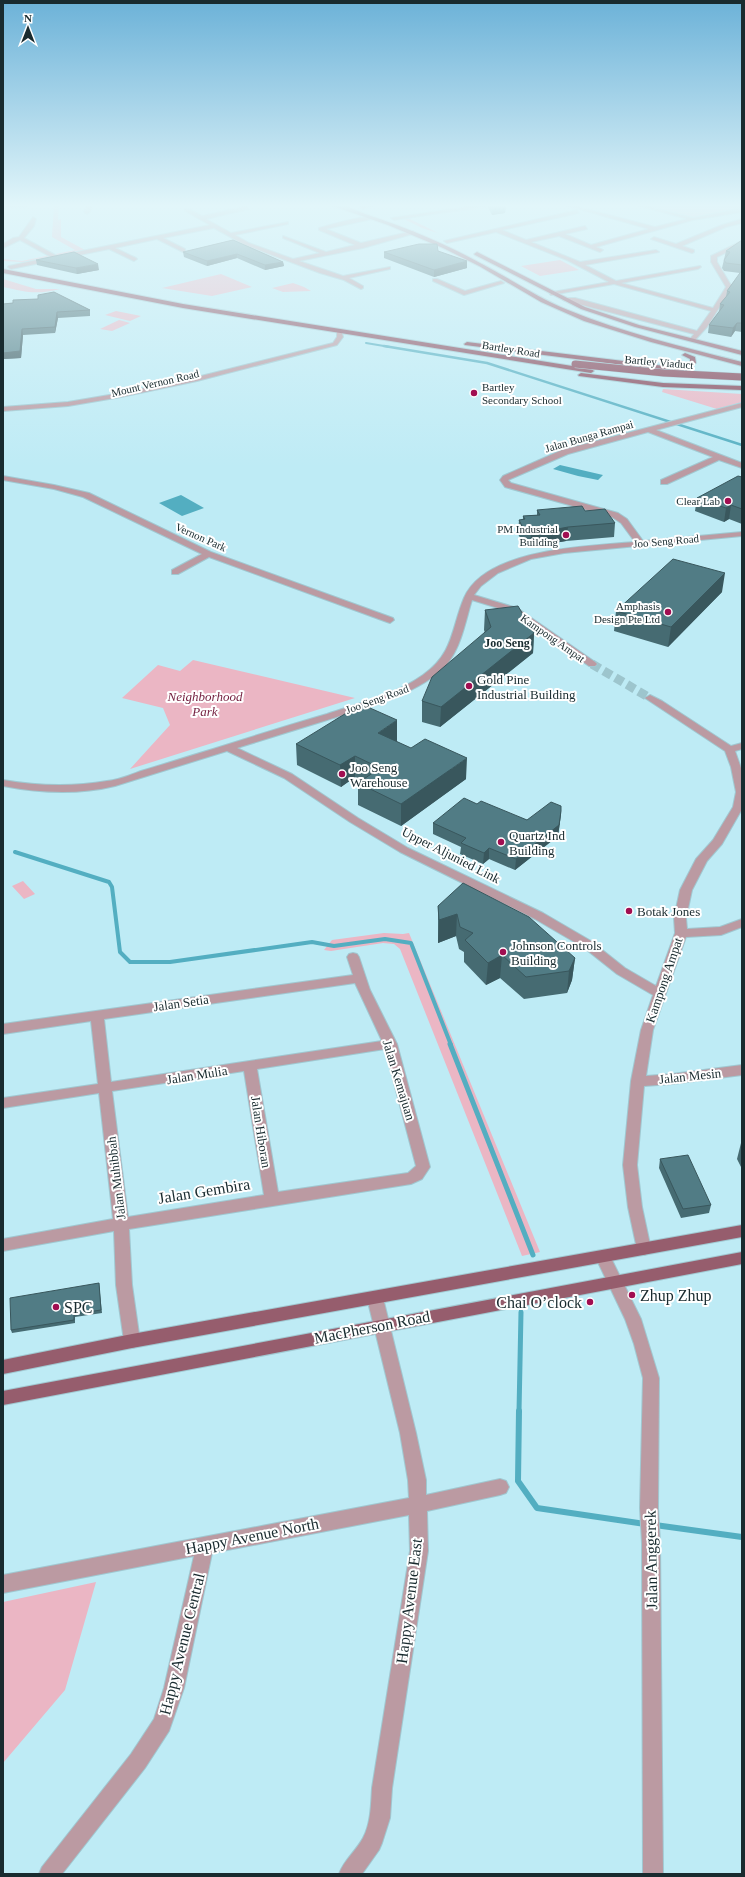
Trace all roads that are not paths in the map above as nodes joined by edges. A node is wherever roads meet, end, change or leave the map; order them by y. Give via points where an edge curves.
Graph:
1 (116, 293) edge
2 (138, 293) edge
3 (528, 293) edge
4 (538, 293) edge
5 (550, 293) edge
6 (560, 293) edge
7 (651, 293) edge
8 (725, 293) edge
9 (553, 294) junction
10 (566, 300) junction
11 (541, 308) dead end
12 (714, 310) junction
13 (338, 331) junction
14 (698, 333) junction
15 (416, 339) junction
16 (692, 340) junction
17 (458, 351) junction
18 (742, 353) edge
19 (685, 355) junction
20 (742, 359) edge
21 (575, 364) joint
22 (742, 364) edge
23 (647, 367) junction
24 (592, 371) joint
25 (742, 371) edge
26 (714, 374) junction
27 (742, 376) edge
28 (714, 387) junction
29 (741, 387) edge
30 (69, 406) junction
31 (740, 407) edge
32 (3, 409) edge
33 (3, 413) edge
34 (648, 430) junction
35 (719, 457) junction
36 (742, 466) edge
37 (3, 478) edge
38 (664, 482) dead end
39 (742, 534) edge
40 (640, 544) junction
41 (208, 554) junction
42 (174, 572) dead end
43 (469, 596) junction
44 (390, 620) dead end
45 (592, 664) tunnel mouth
46 (650, 698) tunnel mouth
47 (742, 746) edge
48 (228, 748) junction
49 (729, 749) junction
50 (3, 783) edge
51 (742, 923) edge
52 (681, 932) junction
53 (353, 958) dead end
54 (360, 978) junction
55 (659, 993) junction
56 (97, 1016) junction
57 (3, 1029) edge
58 (390, 1044) junction
59 (250, 1066) junction
60 (742, 1070) edge
61 (638, 1081) junction
62 (106, 1089) junction
63 (3, 1103) edge
64 (411, 1178) joint
65 (272, 1198) junction
66 (121, 1224) junction
67 (742, 1232) edge
68 (3, 1245) edge
69 (644, 1249) junction
70 (604, 1256) junction
71 (742, 1258) edge
72 (615, 1281) junction
73 (375, 1298) junction
74 (381, 1326) junction
75 (132, 1341) junction
76 (3, 1367) edge
77 (3, 1398) edge
78 (500, 1487) dead end
79 (417, 1505) junction
80 (205, 1544) junction
81 (3, 1584) edge
82 (49, 1874) edge
83 (350, 1874) edge
84 (653, 1874) edge

1 - 13 highway, Bartley Road
2 - 15 highway, Bartley Road
3 - 22 main road via 566,312
4 - 20 main road via 573,310 630,329
5 - 9 main road
6 - 9 street
7 - 12 street
8 - 12 street
9 - 10 main road
10 - 14 street via 575,300
10 - 16 main road via 610,318
11 - 19 main road via 582,325
12 - 14 street
13 - 17 highway, Bartley Road
13 - 30 street, Mount Vernon Road via 340,337 335,344 308,352 285,363 118,404
14 - 16 street
15 - 21 highway, Bartley Road
15 - 23 highway
16 - 18 main road
17 - 24 highway, Bartley Road
17 - 28 highway via 556,371 611,379
19 - 23 highway via 693,358 693,363 688,366
19 - 25 main road
21 - 27 highway, Bartley Viaduct, bridge via 664,373
23 - 26 highway
24 - 29 highway, Bartley Viaduct
26 - 27 highway
26 - 28 highway via 732,378 734,384
28 - 29 highway
30 - 32 street, Mount Vernon Road
30 - 33 street, Mount Vernon Road
31 - 34 street, Jalan Bunga Rampai
34 - 35 street
34 - 40 street, Jalan Bunga Rampai via 565,452 504,480 508,485 615,515 624,521
35 - 36 street
35 - 38 street
37 - 41 street, Vernon Park via 86,495
39 - 40 street, Joo Seng Road
40 - 43 street, Joo Seng Road via 529,557 490,574
41 - 42 street
41 - 44 street, Vernon Park
43 - 45 street, Kampong Ampat via 514,610
43 - 48 street, Joo Seng Road via 453,646 446,659 427,676 405,690
46 - 49 street
47 - 49 street
48 - 50 street, Joo Seng Road via 98,786 47,789
48 - 55 street, Upper Aljunied Link via 288,776 404,850 545,919 587,944 621,971
49 - 52 street, Kampong Ampat via 741,792 738,807 718,842 702,859 686,890 680,918
51 - 52 street via 721,931
52 - 55 street, Kampong Ampat
53 - 54 street, Jalan Kemajuan
54 - 56 street, Jalan Setia
54 - 58 street, Jalan Kemajuan
55 - 61 street, Kampong Ampat via 647,1030
56 - 57 street, Jalan Setia
56 - 62 street, Jalan Muhibbah
58 - 59 street, Jalan Mulia
58 - 64 street, Jalan Kemajuan via 423,1166 417,1175
59 - 62 street, Jalan Mulia
59 - 65 street, Jalan Hiboran
60 - 61 street, Jalan Mesin
61 - 69 street, Kampong Ampat via 630,1165 634,1208
62 - 63 street, Jalan Mulia
62 - 66 street, Jalan Muhibbah
64 - 65 street, Jalan Gembira
65 - 66 street, Jalan Gembira
66 - 68 street, Jalan Gembira
66 - 75 street, Jalan Muhibbah via 124,1285
67 - 69 main road, MacPherson Road
69 - 70 main road, MacPherson Road
70 - 72 street, Jalan Anggerek
70 - 73 main road, MacPherson Road
71 - 72 main road, MacPherson Road
72 - 74 main road, MacPherson Road
72 - 84 street, Jalan Anggerek via 633,1319 651,1378
73 - 74 street, Happy Avenue East
73 - 75 main road, MacPherson Road
74 - 77 main road, MacPherson Road
74 - 79 street, Happy Avenue East via 408,1432 417,1480
75 - 76 main road, MacPherson Road
78 - 79 street, Happy Avenue North
79 - 80 street, Happy Avenue North
79 - 83 street, Happy Avenue East via 419,1552 382,1788 380,1818 372,1843
80 - 81 street, Happy Avenue North
80 - 82 street, Happy Avenue Central via 174,1688 162,1724 138,1761

